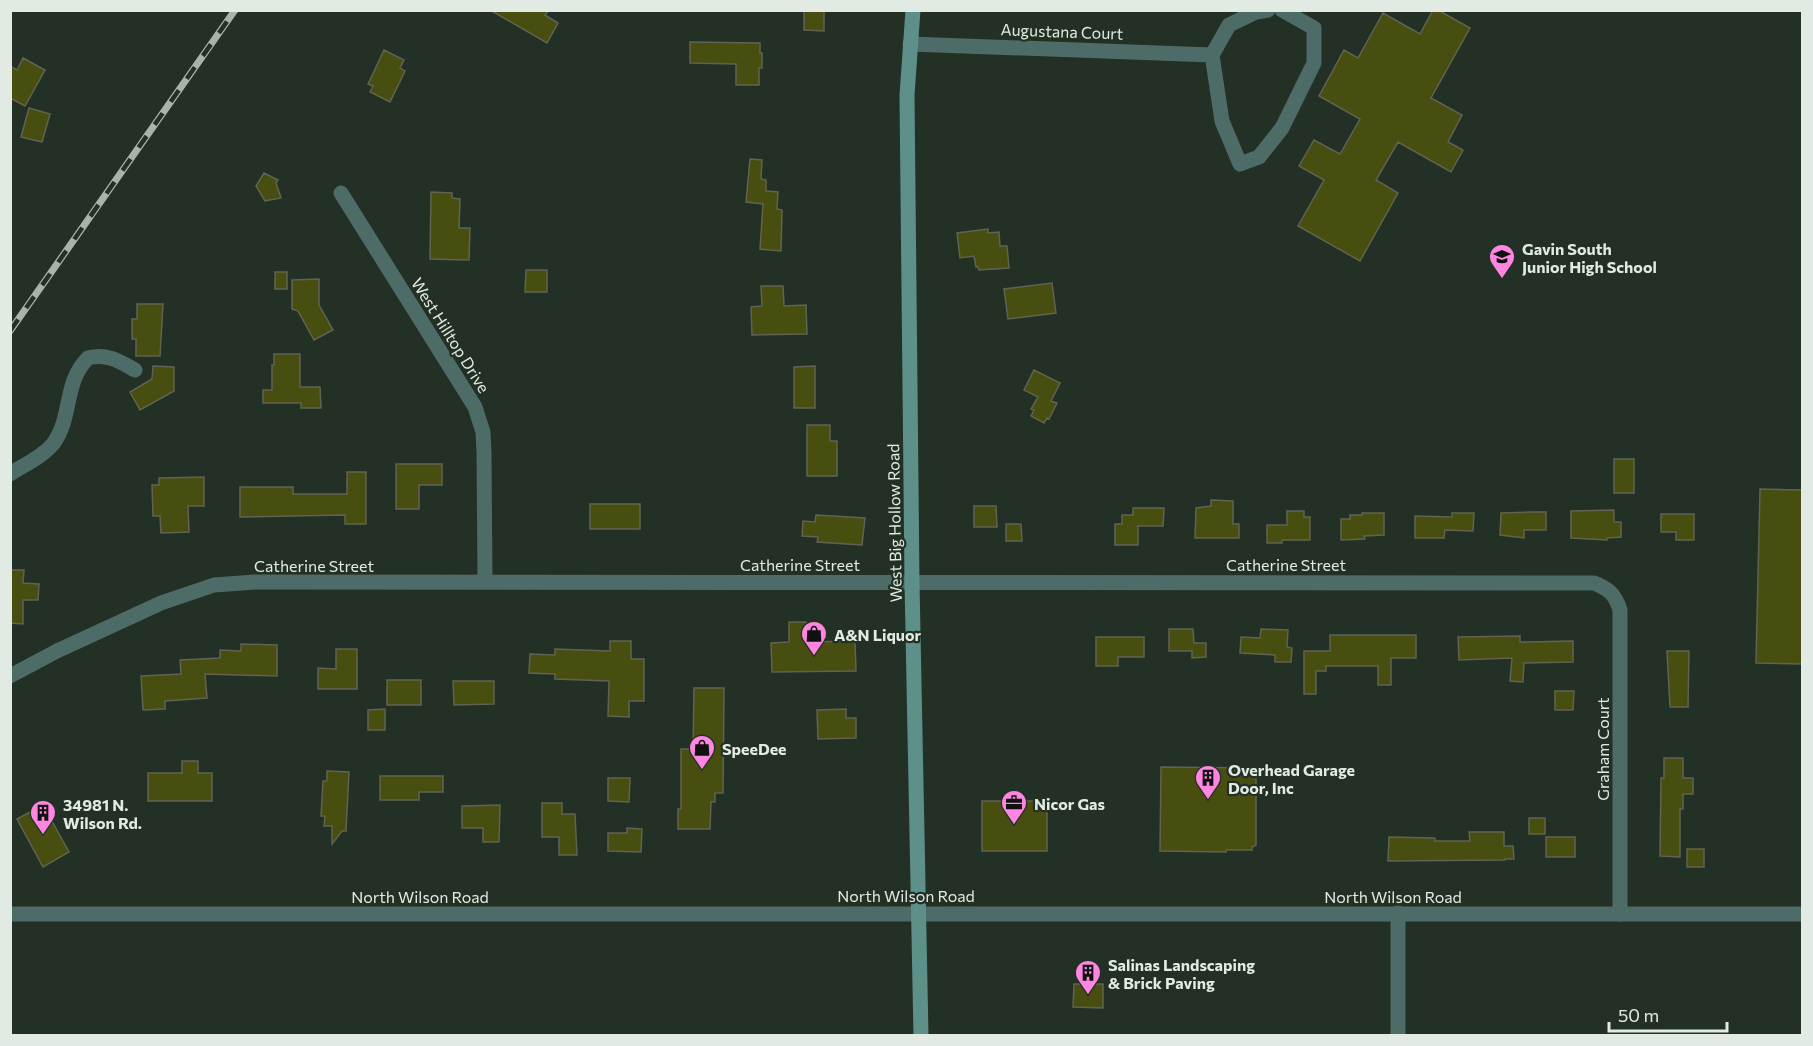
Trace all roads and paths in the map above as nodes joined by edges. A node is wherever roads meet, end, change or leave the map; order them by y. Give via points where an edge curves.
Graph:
1 (913, 10) edge
2 (1268, 10) edge
3 (1282, 10) edge
4 (910, 44) junction
5 (1212, 55) junction
6 (341, 193) dead end
7 (135, 370) dead end
8 (10, 474) edge
9 (486, 582) junction
10 (912, 582) junction
11 (1608, 588) joint
12 (10, 676) edge
13 (919, 913) junction
14 (10, 914) edge
15 (1398, 914) junction
16 (1620, 914) junction
17 (1803, 914) edge
18 (921, 1035) edge
19 (1398, 1035) edge

1 - 4 main road, West Big Hollow Road
2 - 5 street via 1229,26
3 - 5 street via 1314,28 1314,63 1282,128 1259,157 1240,164 1222,122
4 - 5 street, Augustana Court
4 - 10 main road, West Big Hollow Road via 907,106
6 - 9 street, West Hilltop Drive via 475,406 483,432
7 - 8 street via 113,358 88,358 74,376 58,435 43,453
9 - 10 street, Catherine Street
9 - 12 street, Catherine Street via 214,585 161,603
10 - 11 street, Catherine Street via 1594,583
10 - 13 main road, West Big Hollow Road
11 - 16 street, Graham Court via 1616,596 1620,610
13 - 14 street, North Wilson Road
13 - 15 street, North Wilson Road
13 - 18 main road, West Big Hollow Road
15 - 16 street, North Wilson Road
15 - 19 street
16 - 17 street, North Wilson Road

